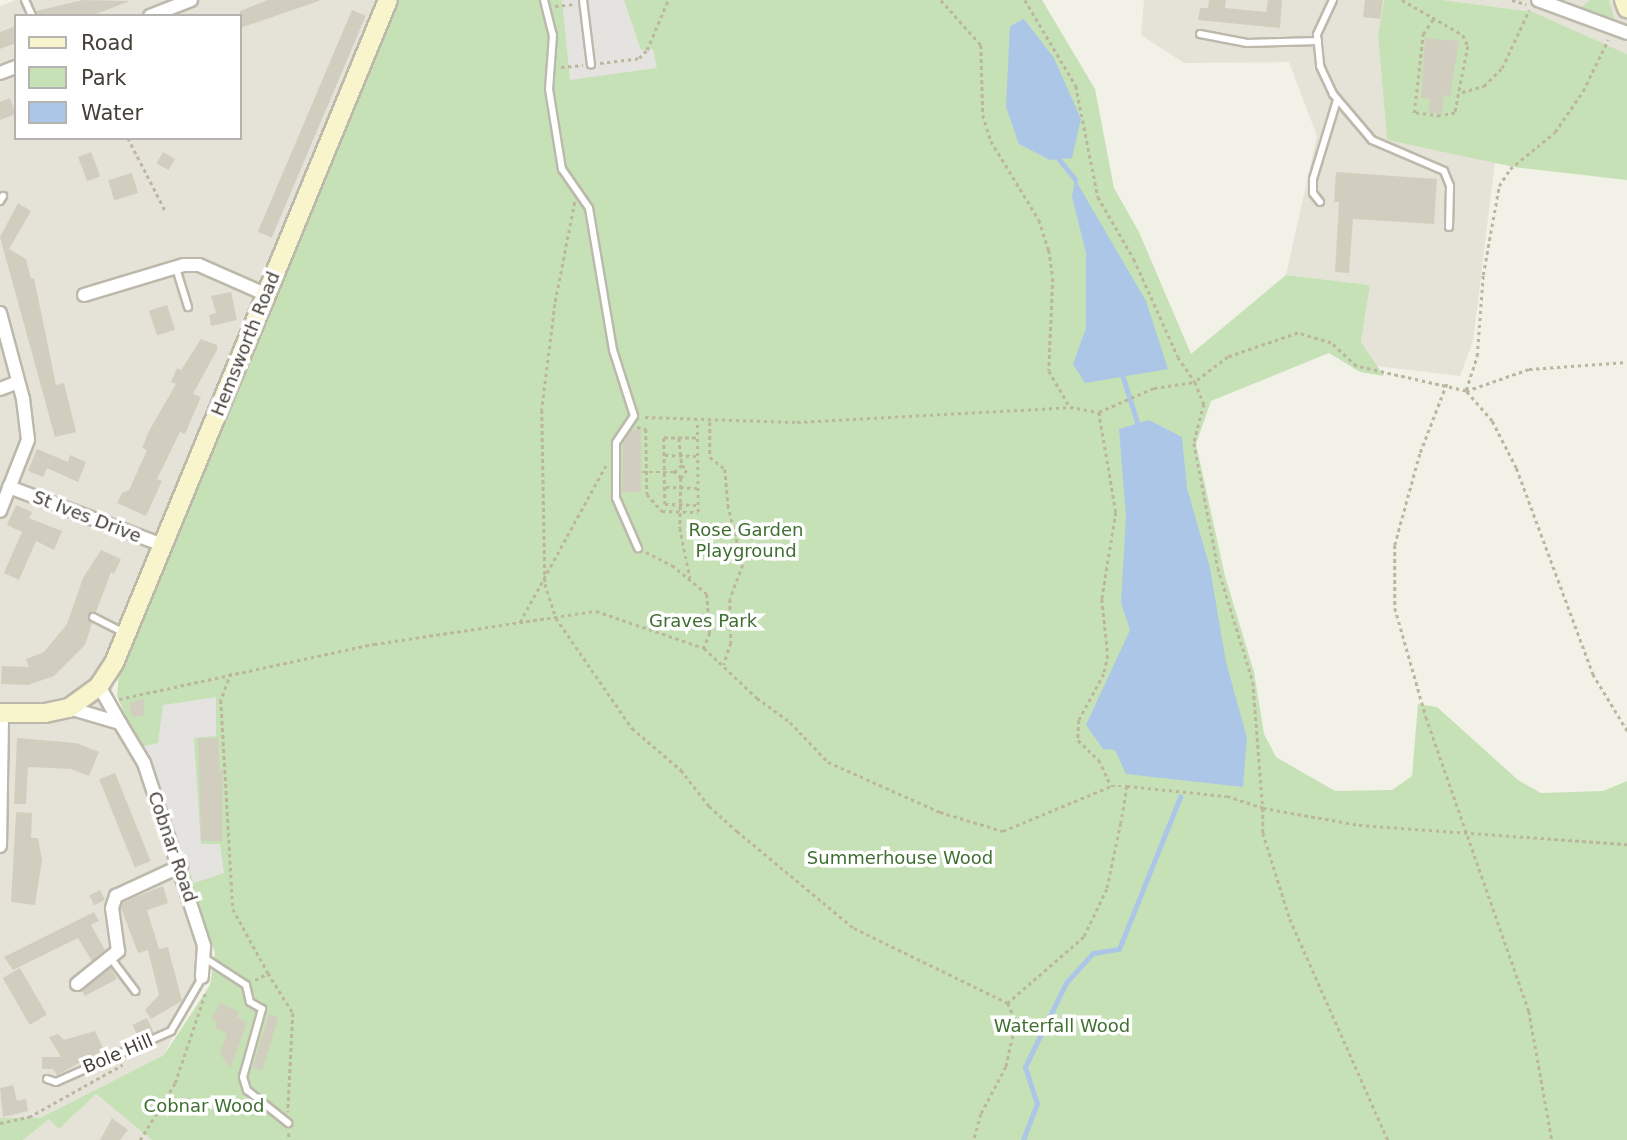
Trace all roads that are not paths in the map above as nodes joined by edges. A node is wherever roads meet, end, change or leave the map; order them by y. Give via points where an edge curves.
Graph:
1 (191, 0) edge
2 (388, 0) edge
3 (1333, 0) edge
4 (1624, 0) edge
5 (583, 2) edge
6 (1534, 2) edge
7 (546, 3) edge
8 (1569, 5) edge
9 (1627, 8) edge
10 (155, 14) edge
11 (1627, 33) edge
12 (1200, 34) dead end
13 (1318, 41) junction
14 (591, 65) dead end
15 (1337, 100) junction
16 (1320, 202) dead end
17 (1449, 227) dead end
18 (176, 267) junction
19 (265, 294) junction
20 (84, 295) dead end
21 (188, 307) dead end
22 (0, 313) edge
23 (16, 383) junction
24 (0, 389) edge
25 (9, 486) junction
26 (0, 511) edge
27 (165, 547) junction
28 (638, 548) road end
29 (93, 617) dead end
30 (129, 635) junction
31 (104, 694) junction
32 (69, 708) junction
33 (1, 713) edge
34 (120, 723) junction
35 (0, 810) edge
36 (0, 846) edge
37 (181, 866) junction
38 (203, 957) junction
39 (113, 960) junction
40 (202, 977) joint
41 (77, 984) dead end
42 (135, 991) dead end
43 (47, 1079) dead end
44 (288, 1123) road end

1 - 10 street
2 - 19 street, Hemsworth Road via 354,91
3 - 13 lane
4 - 9 street
5 - 14 lane
6 - 8 street
7 - 28 lane via 553,35 549,89 562,169 589,208 613,351 632,420 622,427 616,443 617,498
8 - 11 street via 1613,31
12 - 13 lane via 1247,43
13 - 15 lane via 1320,66
15 - 16 lane via 1312,179
15 - 17 lane via 1372,140 1444,171 1450,186
18 - 19 street via 199,265
18 - 20 street
18 - 21 lane
19 - 27 street, Hemsworth Road
22 - 23 street
23 - 24 street
23 - 25 street via 28,440
25 - 26 street
25 - 27 street, St Ives Drive
27 - 30 street, Hemsworth Road
29 - 30 lane
30 - 31 street, Hemsworth Road
31 - 32 street
31 - 34 street, Cobnar Road
32 - 33 street
32 - 34 street
33 - 35 street
34 - 37 street, Cobnar Road via 147,762
35 - 36 street
37 - 38 street, Cobnar Road
37 - 39 street via 116,896 112,908 118,951
38 - 40 street, Cobnar Road
38 - 44 lane via 246,985 250,1002 261,1009 243,1077 247,1090
39 - 41 street
39 - 42 lane
40 - 43 lane, Bole Hill via 171,1031 56,1082

